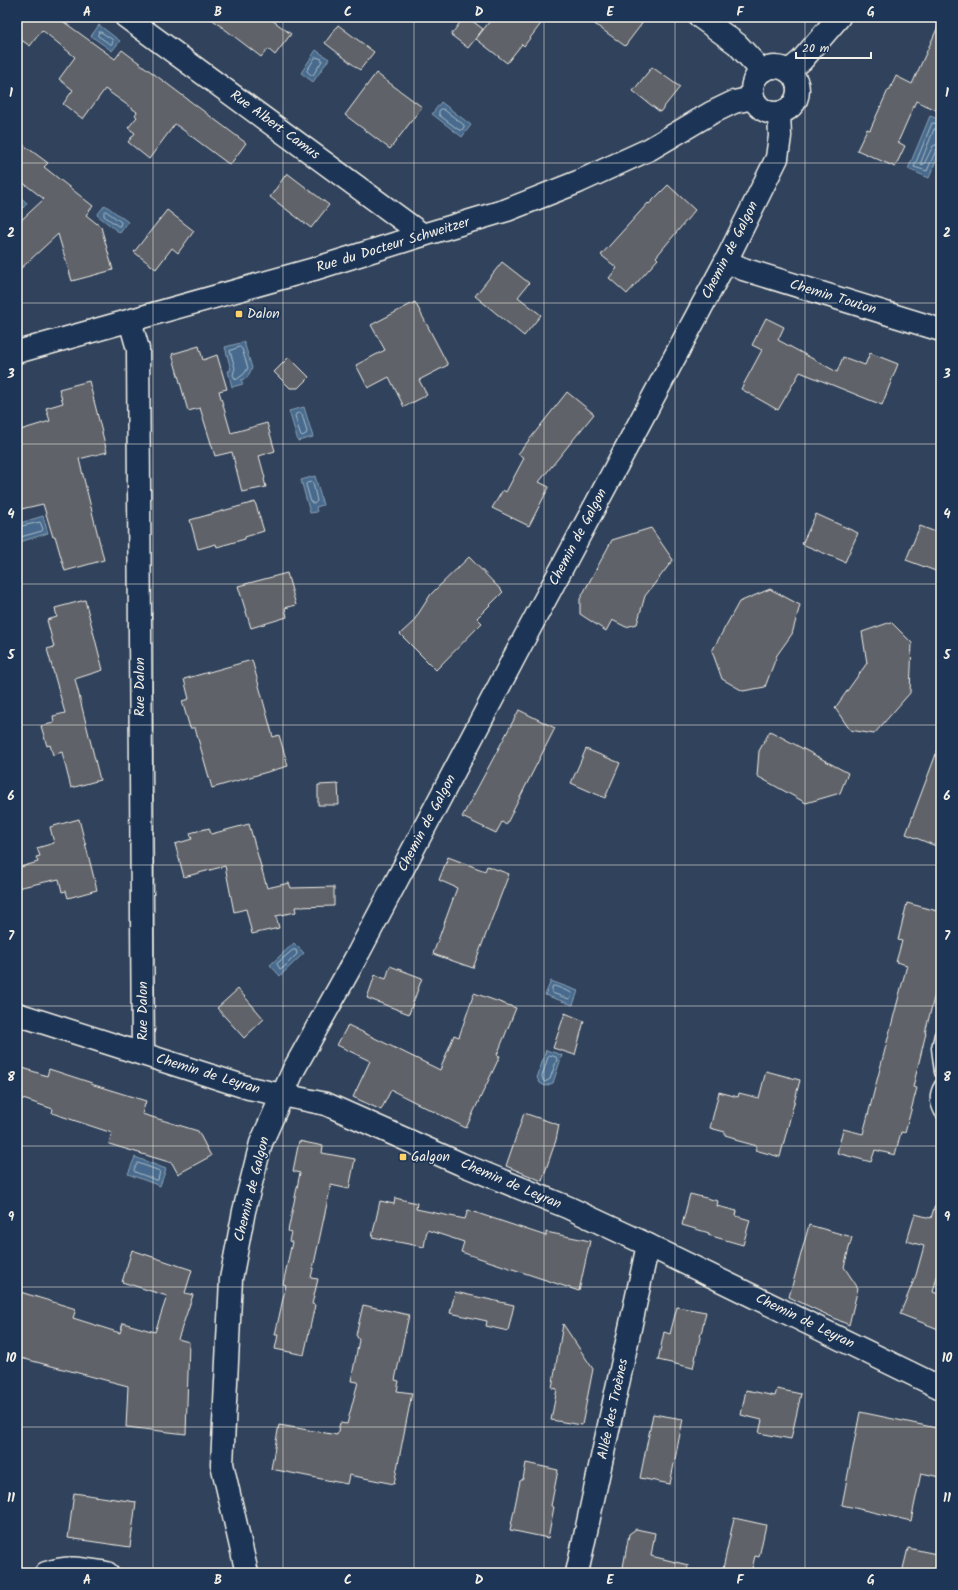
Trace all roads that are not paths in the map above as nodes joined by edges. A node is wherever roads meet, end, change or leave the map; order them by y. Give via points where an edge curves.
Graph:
1 (126, 17) edge
2 (700, 17) edge
3 (839, 17) edge
4 (762, 70) junction
5 (789, 71) junction
6 (753, 98) junction
7 (779, 113) junction
8 (422, 235) junction
9 (726, 261) junction
10 (130, 320) junction
11 (941, 330) edge
12 (17, 352) edge
13 (17, 1014) edge
14 (941, 1035) edge
15 (143, 1054) junction
16 (941, 1072) edge
17 (941, 1085) edge
18 (281, 1096) junction
19 (941, 1112) edge
20 (648, 1245) junction
21 (941, 1388) edge
22 (46, 1573) edge
23 (107, 1573) edge
24 (247, 1573) edge
25 (577, 1573) edge

1 - 8 street, Rue Albert Camus
2 - 4 street via 737,44
3 - 5 street via 802,60
4 - 5 street via 780,67
4 - 6 street via 753,83
5 - 7 street via 798,86 798,95 788,110
6 - 7 street via 766,112
6 - 8 street, Rue du Docteur Schweitzer via 734,102 711,113 650,149 578,182 507,210
7 - 9 street, Chemin de Galgon via 780,136 777,158
8 - 10 street, Rue du Docteur Schweitzer via 314,269
9 - 11 street, Chemin Touton via 743,269
9 - 18 street, Chemin de Galgon
10 - 12 street, Rue du Docteur Schweitzer
10 - 15 street, Rue Dalon via 138,349
13 - 15 street, Chemin de Leyran
14 - 16 lane via 938,1048
15 - 18 street, Chemin de Leyran
17 - 19 lane via 936,1100
18 - 20 street, Chemin de Leyran via 326,1104 461,1164 567,1207
18 - 24 street, Chemin de Galgon via 261,1143 231,1279 222,1464
20 - 21 street, Chemin de Leyran
20 - 25 street, Allée des Troènes
22 - 23 street via 60,1568 76,1567

